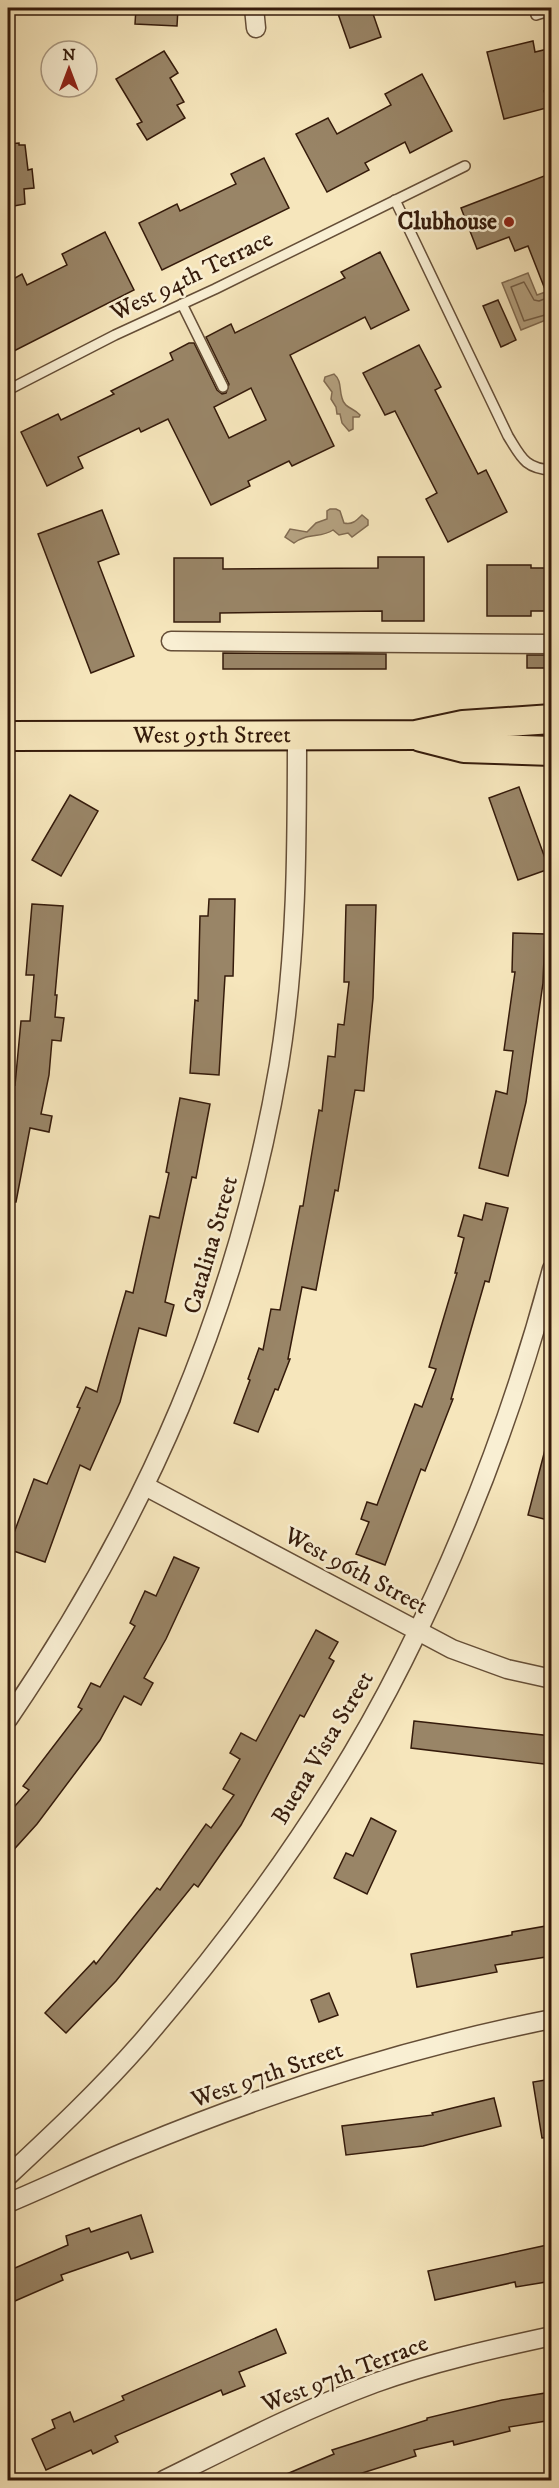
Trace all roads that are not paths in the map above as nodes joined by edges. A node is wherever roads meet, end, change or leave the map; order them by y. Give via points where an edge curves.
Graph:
1 (254, 8) edge
2 (552, 10) edge
3 (536, 15) dead end
4 (256, 28) dead end
5 (465, 166) dead end
6 (395, 200) junction
7 (182, 304) junction
8 (224, 387) dead end
9 (8, 390) edge
10 (552, 470) edge
11 (171, 641) dead end
12 (552, 644) edge
13 (552, 719) edge
14 (297, 735) junction
15 (416, 735) junction
16 (8, 736) edge
17 (552, 751) edge
18 (552, 1269) edge
19 (549, 1290) edge
20 (145, 1486) junction
21 (417, 1632) junction
22 (552, 1680) edge
23 (8, 1719) edge
24 (552, 2019) edge
25 (8, 2176) edge
26 (8, 2204) edge
27 (552, 2336) edge
28 (164, 2481) edge

1 - 4 street
2 - 3 lane
5 - 6 lane, West 94th Terrace
6 - 7 lane, West 94th Terrace
6 - 10 lane via 508,436 527,464
7 - 8 lane
7 - 9 lane, West 94th Terrace
11 - 12 street
13 - 15 main road, West 95th Street via 463,725
14 - 15 main road, West 95th Street
14 - 16 main road, West 95th Street
14 - 20 street, Catalina Street via 297,868 291,968 279,1064 262,1152 207,1343
15 - 17 main road, West 95th Street via 464,748
18 - 19 street, Buena Vista Street
19 - 21 street, Buena Vista Street via 485,1477
20 - 21 street, West 96th Street
20 - 23 street, Catalina Street via 90,1590
21 - 22 street, West 96th Street via 507,1669
21 - 25 street, Buena Vista Street via 323,1800 260,1893 140,2044
24 - 26 street, West 97th Street via 301,2086 137,2147
27 - 28 street, West 97th Terrace via 458,2357 376,2383 282,2421

